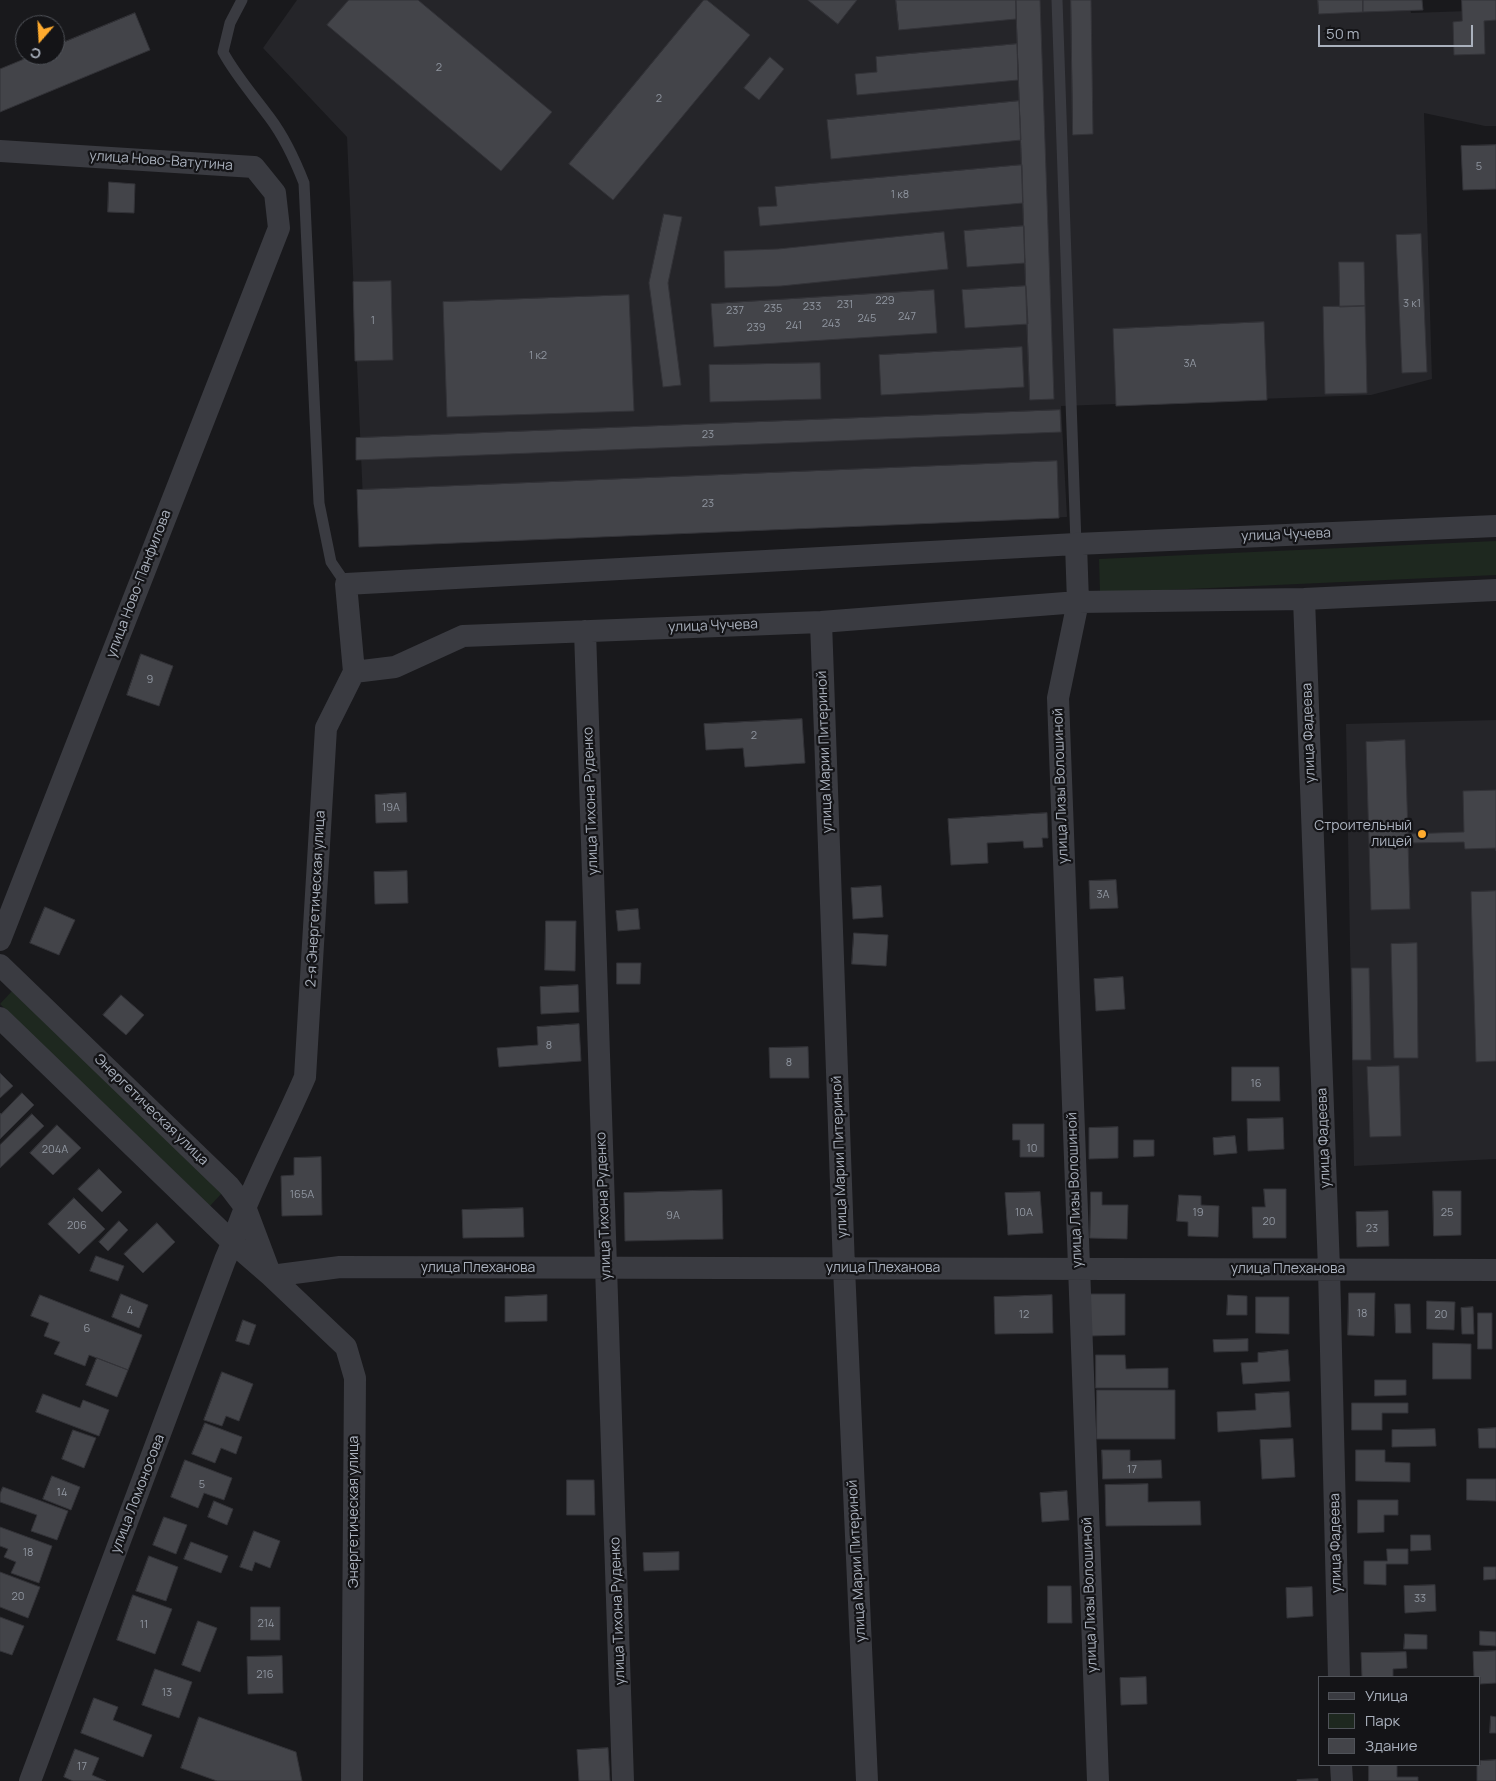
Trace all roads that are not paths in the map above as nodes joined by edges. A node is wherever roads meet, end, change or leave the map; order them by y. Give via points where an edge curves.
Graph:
1 (242, 0) edge
2 (1057, 0) edge
3 (0, 151) edge
4 (279, 228) joint
5 (1496, 526) edge
6 (1076, 544) junction
7 (346, 584) junction
8 (1496, 590) edge
9 (1304, 599) junction
10 (1078, 602) junction
11 (821, 622) junction
12 (585, 631) junction
13 (354, 672) junction
14 (0, 940) edge
15 (0, 965) edge
16 (0, 1018) edge
17 (245, 1207) junction
18 (233, 1243) junction
19 (606, 1268) junction
20 (844, 1268) junction
21 (1078, 1269) junction
22 (1329, 1269) junction
23 (1496, 1270) edge
24 (271, 1276) junction
25 (1339, 1676) edge
26 (1341, 1766) edge
27 (30, 1781) edge
28 (352, 1781) edge
29 (623, 1781) edge
30 (867, 1781) edge
31 (1098, 1781) edge
32 (1342, 1781) edge

1 - 7 lane via 230,23 223,52 234,73 271,119 292,152 304,183 319,503 331,562
2 - 6 lane
3 - 4 street, улица Ново-Ватутина via 254,167 275,193
4 - 14 street, улица Ново-Панфилова
5 - 6 street, улица Чучева
6 - 7 street, улица Чучева
6 - 10 street
7 - 13 street
8 - 9 street, улица Чучева
9 - 10 street, улица Чучева
9 - 22 street, улица Фадеева
10 - 11 street, улица Чучева
10 - 21 street, улица Лизы Волошиной via 1058,698
11 - 12 street, улица Чучева
11 - 20 street, улица Марии Питериной
12 - 13 street, улица Чучева via 463,636 395,667
12 - 19 street, улица Тихона Руденко
13 - 17 street, 2-я Энергетическая улица via 326,728 305,1077
15 - 17 street, Энергетическая улица via 229,1186
16 - 18 street, Энергетическая улица
17 - 18 street, улица Ломоносова
17 - 24 street, Энергетическая улица
18 - 24 street, Энергетическая улица
18 - 27 street, улица Ломоносова
19 - 20 street, улица Плеханова
19 - 24 street, улица Плеханова via 340,1267
19 - 29 street, улица Тихона Руденко
20 - 21 street, улица Плеханова
20 - 30 street, улица Марии Питериной
21 - 22 street, улица Плеханова
21 - 31 street, улица Лизы Волошиной
22 - 23 street, улица Плеханова
22 - 25 street, улица Фадеева
24 - 28 street, Энергетическая улица via 346,1348 355,1378
26 - 32 street

